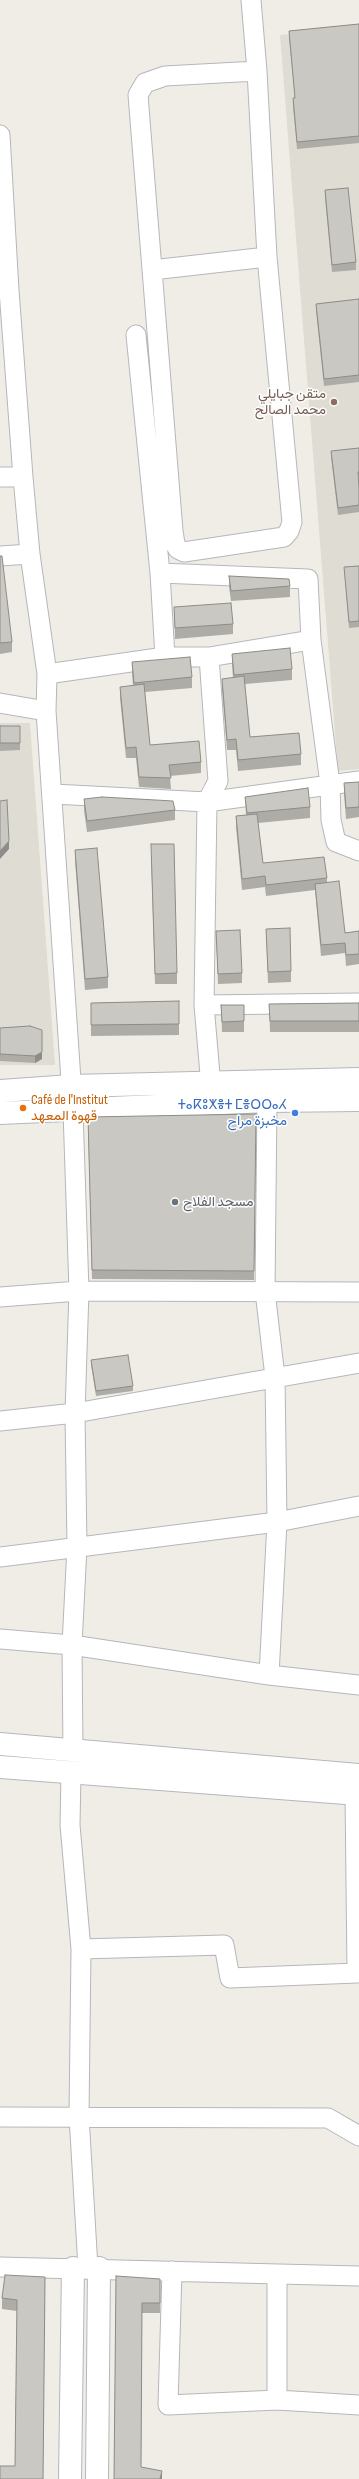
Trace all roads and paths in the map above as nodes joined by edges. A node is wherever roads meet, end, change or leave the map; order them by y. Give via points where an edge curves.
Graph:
1 (251, 0) edge
2 (257, 71) junction
3 (0, 134) edge
4 (267, 257) junction
5 (152, 270) junction
6 (4, 291) edge
7 (136, 335) dead end
8 (23, 476) junction
9 (0, 477) edge
10 (30, 554) junction
11 (0, 556) edge
12 (160, 573) junction
13 (311, 640) junction
14 (165, 657) junction
15 (209, 657) junction
16 (47, 674) junction
17 (0, 703) edge
18 (46, 711) junction
19 (359, 781) edge
20 (330, 784) junction
21 (53, 794) junction
22 (207, 802) junction
23 (359, 851) edge
24 (359, 1003) edge
25 (204, 1005) junction
26 (359, 1079) edge
27 (212, 1082) junction
28 (71, 1086) junction
29 (0, 1091) edge
30 (359, 1100) edge
31 (268, 1102) junction
32 (212, 1105) junction
33 (73, 1110) junction
34 (0, 1113) edge
35 (79, 1291) junction
36 (265, 1292) junction
37 (359, 1292) edge
38 (0, 1297) edge
39 (359, 1363) edge
40 (275, 1377) junction
41 (75, 1413) junction
42 (0, 1421) edge
43 (359, 1506) edge
44 (278, 1522) junction
45 (77, 1548) junction
46 (0, 1557) edge
47 (0, 1639) edge
48 (72, 1645) junction
49 (269, 1675) junction
50 (359, 1685) edge
51 (0, 1744) edge
52 (73, 1752) junction
53 (0, 1767) edge
54 (71, 1773) junction
55 (358, 1787) edge
56 (81, 1949) junction
57 (358, 1973) edge
58 (79, 2116) junction
59 (0, 2117) edge
60 (359, 2136) edge
61 (0, 2267) edge
62 (87, 2268) junction
63 (172, 2271) junction
64 (278, 2275) junction
65 (359, 2276) edge
66 (277, 2400) junction
67 (359, 2405) edge
68 (70, 2479) edge
69 (97, 2479) edge

1 - 2 street
2 - 4 street
2 - 5 street via 165,76 145,82 140,89 138,109
3 - 6 street
4 - 5 street
4 - 5 street via 292,522 284,536 191,552 184,552 175,544
6 - 8 street
7 - 12 street
8 - 9 street
8 - 10 street
10 - 11 street
10 - 16 street
12 - 13 street via 308,579
12 - 14 street
13 - 15 street
13 - 20 street
14 - 15 street
14 - 16 street
15 - 22 street via 218,781
16 - 18 street
17 - 18 street
18 - 21 street
19 - 20 street
20 - 22 street
20 - 23 street via 331,820 336,842
21 - 22 street
21 - 28 street via 60,947
22 - 25 street
24 - 25 street
25 - 27 street
26 - 27 street
27 - 28 street
27 - 32 street
28 - 29 street
28 - 33 street
30 - 31 street
31 - 32 street
31 - 36 street
32 - 33 street
33 - 34 street
33 - 35 street
35 - 36 street
35 - 38 street
35 - 41 street
36 - 37 street
36 - 40 street
39 - 40 street
40 - 41 street
40 - 44 street
41 - 42 street
41 - 45 street
43 - 44 street
44 - 45 street
44 - 49 street
45 - 46 street
45 - 48 street
47 - 48 street
48 - 49 street
48 - 52 street
49 - 50 street
51 - 52 street
52 - 55 street
53 - 54 street
54 - 55 street
54 - 56 street via 70,1824
55 - 57 street
56 - 57 street via 224,1945 230,1978
56 - 58 street
58 - 59 street
58 - 60 street via 328,2118
58 - 62 street
61 - 62 street
62 - 63 street
62 - 68 street
62 - 69 street
63 - 64 street
63 - 66 street via 168,2405
64 - 65 street
64 - 66 street
66 - 67 street

